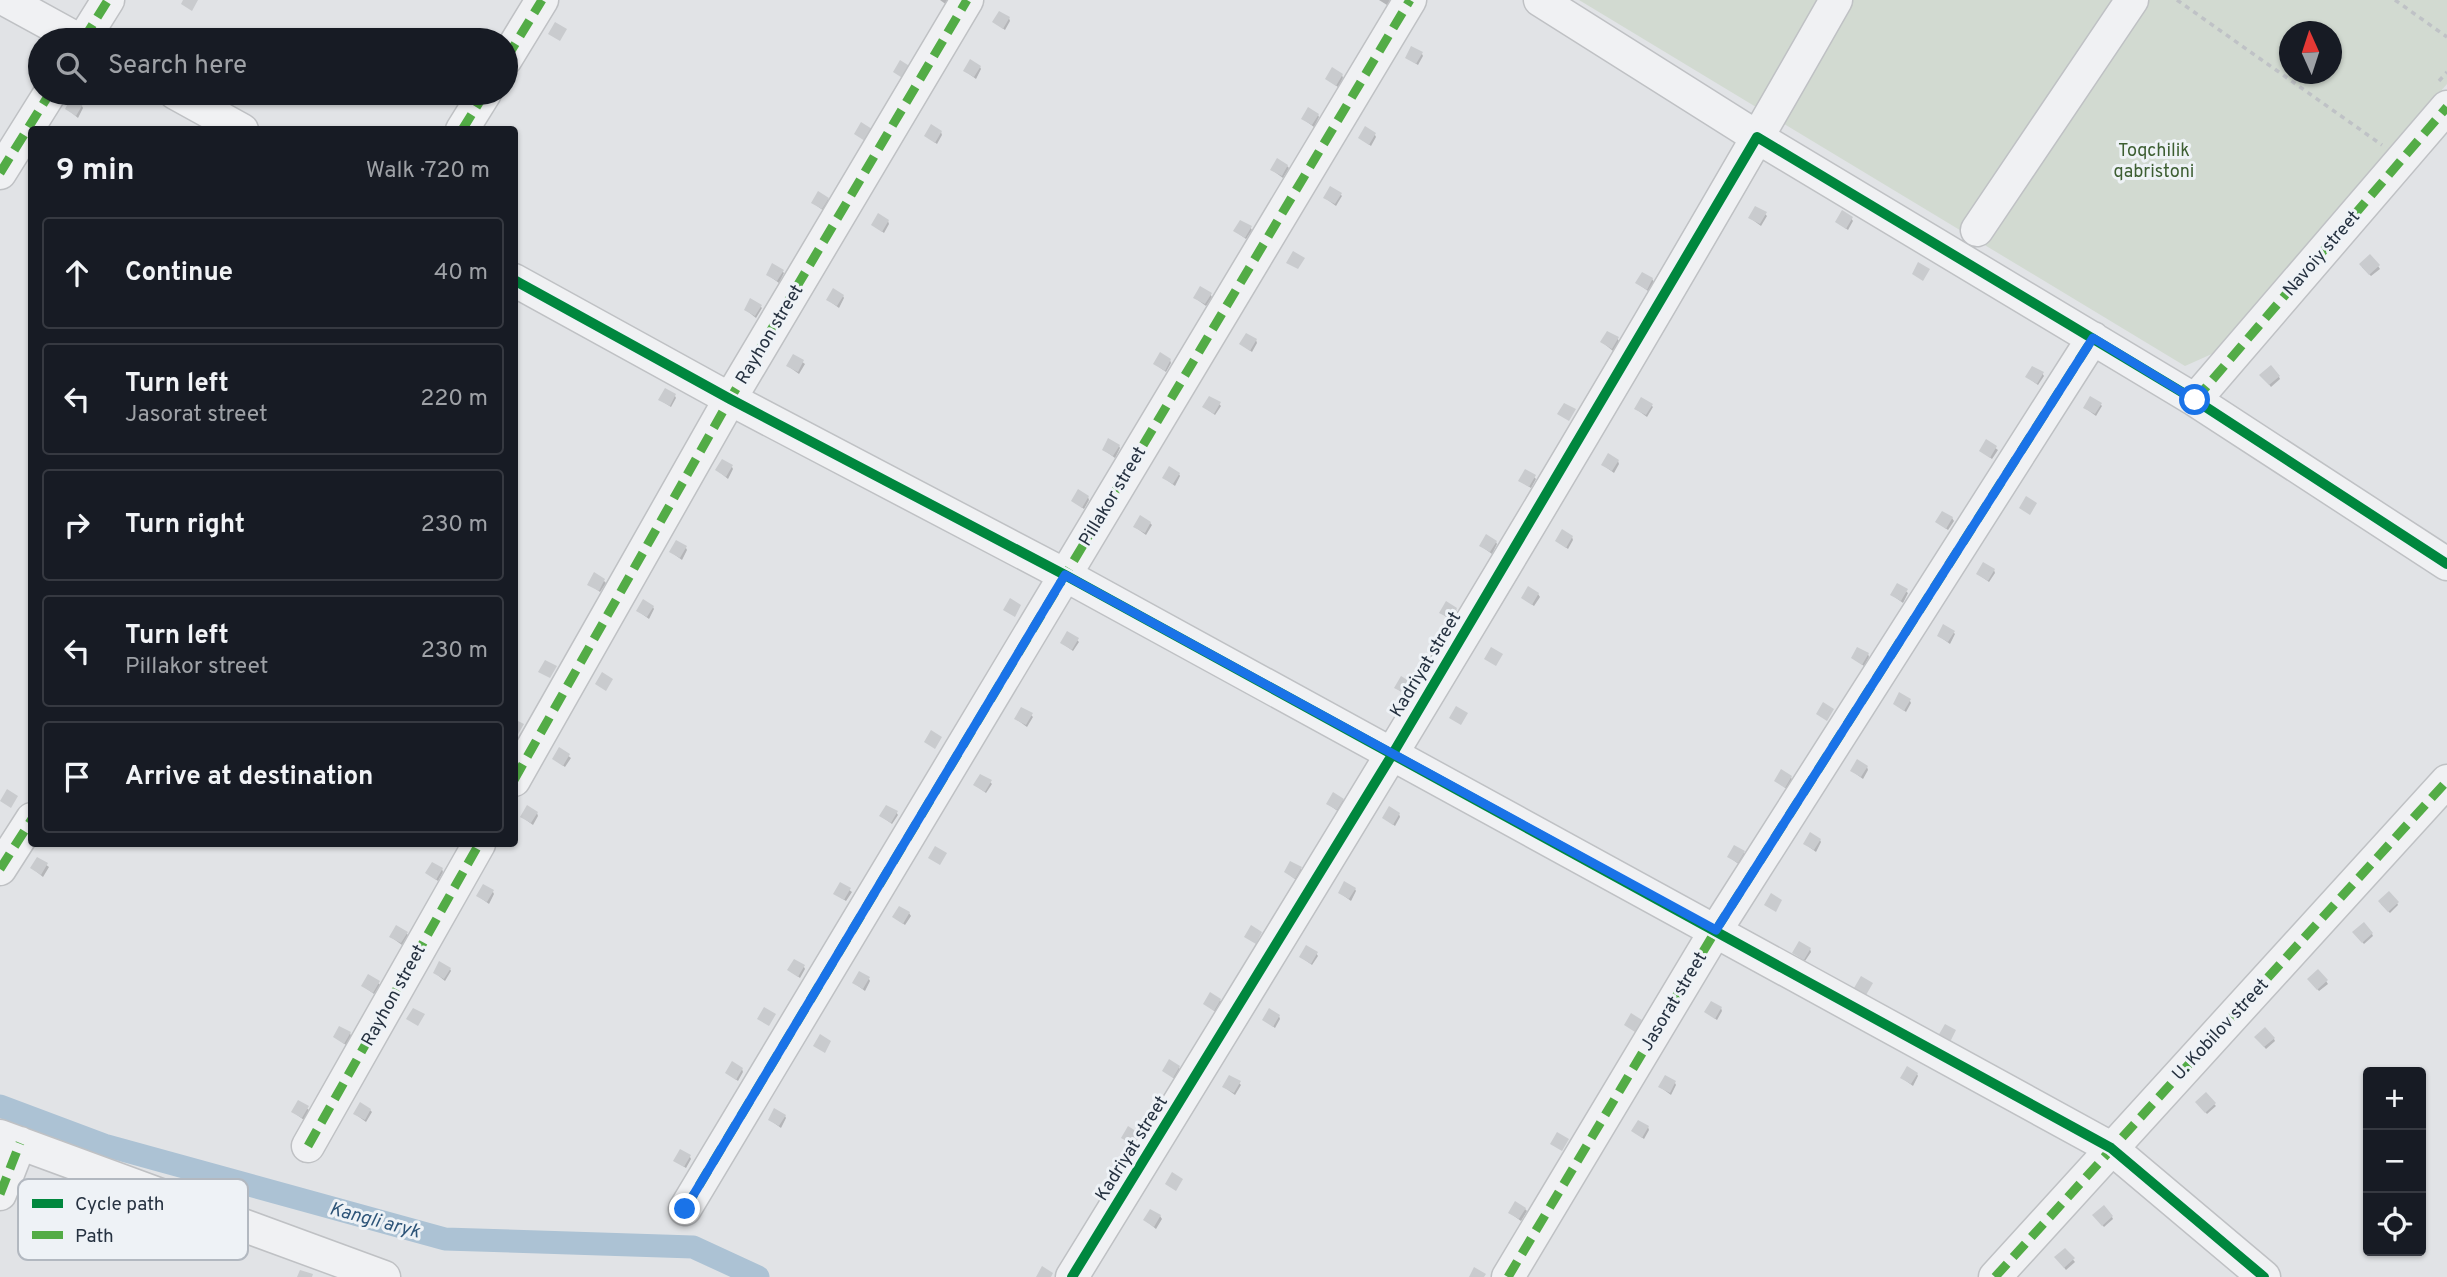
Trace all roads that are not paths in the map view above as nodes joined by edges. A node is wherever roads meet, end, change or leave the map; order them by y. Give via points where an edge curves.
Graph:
1 (6, 0) edge
2 (108, 0) edge
3 (542, 0) edge
4 (967, 0) edge
5 (1410, 0) edge
6 (1540, 0) edge
7 (1836, 0) edge
8 (2132, 0) edge
9 (58, 28) edge
10 (89, 28) edge
11 (518, 39) edge
12 (42, 105) edge
13 (197, 105) edge
14 (478, 105) edge
15 (2447, 107) edge
16 (29, 126) edge
17 (235, 126) edge
18 (464, 126) edge
19 (28, 128) edge
20 (1757, 137) junction
21 (0, 173) edge
22 (1977, 230) dead end
23 (518, 282) edge
24 (2093, 338) junction
25 (730, 399) junction
26 (2195, 400) junction
27 (2447, 564) edge
28 (1065, 575) junction
29 (1392, 755) junction
30 (518, 773) edge
31 (2447, 781) edge
32 (28, 825) edge
33 (477, 847) edge
34 (0, 869) edge
35 (1716, 930) junction
36 (10, 1140) edge
37 (308, 1146) dead end
38 (2111, 1148) junction
39 (116, 1179) edge
40 (0, 1194) edge
41 (685, 1209) dead end
42 (248, 1227) edge
43 (384, 1277) edge
44 (1072, 1277) edge
45 (1508, 1277) edge
46 (1995, 1277) edge
47 (2264, 1277) edge

1 - 9 street
2 - 10 street
3 - 11 street
4 - 25 street, Rayhon street
5 - 28 street, Pillakor street
6 - 20 street
7 - 20 street, Kadriyat street
8 - 22 street
12 - 16 street
13 - 17 street
14 - 18 street
15 - 26 street, Navoiy street
19 - 21 street
20 - 24 street
20 - 29 street, Kadriyat street
23 - 25 street
24 - 26 street
24 - 35 street, Jasorat street
25 - 28 street
25 - 30 street, Rayhon street
26 - 27 street
28 - 29 street
28 - 41 street, Pillakor street
29 - 35 street
29 - 44 street, Kadriyat street
31 - 38 street, U. Kobilov street
32 - 34 street
33 - 37 street, Rayhon street
35 - 38 street
35 - 45 street, Jasorat street
36 - 39 street
36 - 40 street
38 - 46 street, U. Kobilov street
38 - 47 street
42 - 43 street

